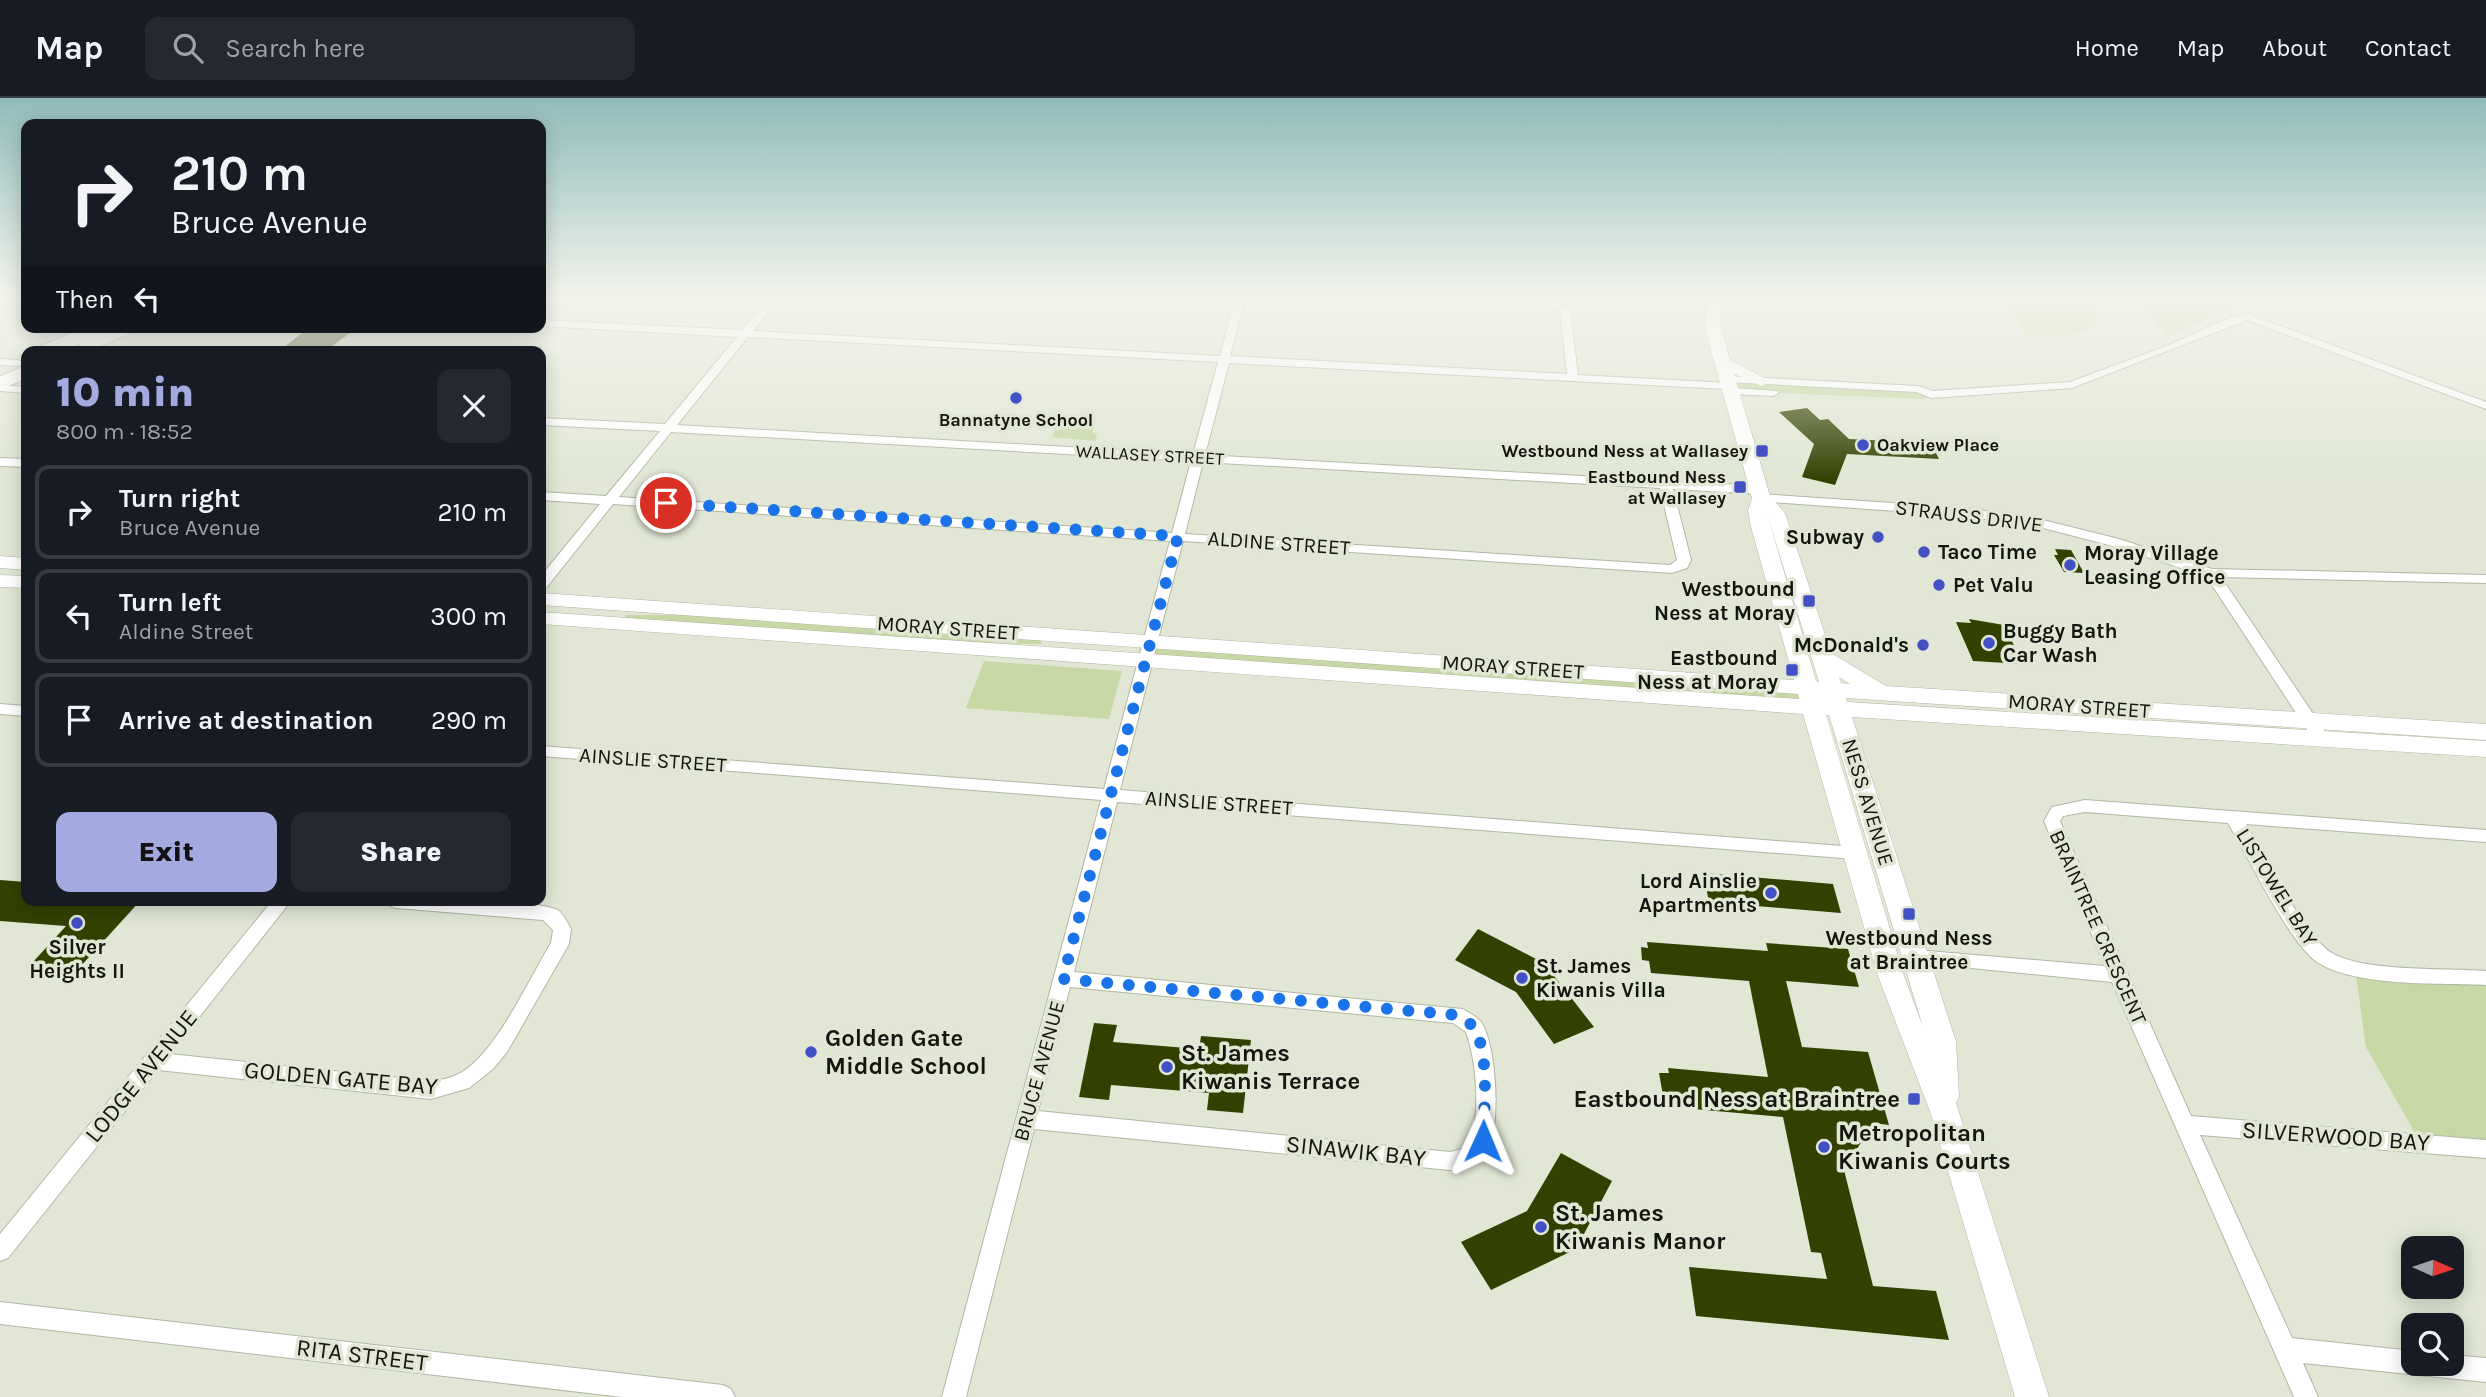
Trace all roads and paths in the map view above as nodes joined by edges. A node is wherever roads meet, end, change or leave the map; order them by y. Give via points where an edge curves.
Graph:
1 (726, 359) edge
2 (1217, 359) edge
3 (1224, 359) junction
4 (1571, 359) edge
5 (1720, 359) edge
6 (2142, 359) edge
7 (2361, 359) edge
8 (1721, 362) junction
9 (14, 365) edge
10 (1573, 378) junction
11 (1762, 381) junction
12 (1728, 385) junction
13 (0, 386) edge
14 (21, 389) edge
15 (1931, 395) junction
16 (2486, 406) edge
17 (546, 421) edge
18 (669, 429) junction
19 (1199, 458) junction
20 (0, 462) edge
21 (21, 463) edge
22 (1666, 485) junction
23 (1760, 494) junction
24 (546, 496) edge
25 (611, 500) junction
26 (1178, 536) junction
27 (0, 562) edge
28 (21, 564) edge
29 (2211, 573) junction
30 (546, 579) edge
31 (2486, 579) edge
32 (0, 580) edge
33 (21, 582) edge
34 (546, 600) edge
35 (546, 618) edge
36 (1148, 651) junction
37 (1822, 657) junction
38 (1881, 693) junction
39 (1809, 697) junction
40 (1835, 699) junction
41 (0, 709) edge
42 (21, 711) edge
43 (2316, 730) junction
44 (2486, 732) edge
45 (2486, 750) edge
46 (546, 751) edge
47 (1111, 795) junction
48 (2234, 818) junction
49 (2486, 836) edge
50 (1855, 853) junction
51 (278, 906) edge
52 (457, 906) edge
53 (1916, 957) junction
54 (2119, 975) junction
55 (2486, 978) edge
56 (1063, 979) junction
57 (153, 1061) junction
58 (1946, 1114) junction
59 (1026, 1119) junction
60 (2186, 1125) junction
61 (2486, 1149) edge
62 (0, 1251) edge
63 (0, 1313) edge
64 (2285, 1349) junction
65 (2401, 1362) edge
66 (2464, 1368) edge
67 (2486, 1370) edge
68 (723, 1397) edge
69 (954, 1397) edge
70 (2032, 1397) edge
71 (2306, 1397) edge

1 - 18 street
2 - 3 street
3 - 10 street
3 - 19 street, BRUCE AVENUE
4 - 10 street
5 - 8 main road, NESS AVENUE
6 - 15 street via 2072,385
7 - 16 street
8 - 11 main road
8 - 12 main road, NESS AVENUE
9 - 13 highway
10 - 12 street
11 - 12 street
11 - 15 street via 1918,389
12 - 15 street via 1924,399
12 - 23 main road, NESS AVENUE
13 - 14 street
17 - 18 street, WALLASEY STREET
18 - 19 street, WALLASEY STREET
18 - 25 street
19 - 22 street, WALLASEY STREET
19 - 26 street, BRUCE AVENUE
20 - 21 street
22 - 23 street, WALLASEY STREET
22 - 26 street, ALDINE STREET via 1684,560 1672,569
23 - 29 street, STRAUSS DRIVE via 1966,512 2043,524
23 - 37 main road, NESS AVENUE via 1776,513
23 - 39 main road, NESS AVENUE via 1756,511
24 - 25 street, ALDINE STREET
25 - 26 street, ALDINE STREET
25 - 30 street
26 - 36 street, BRUCE AVENUE
27 - 28 main road
29 - 31 street, STRAUSS DRIVE
29 - 43 street
32 - 33 main road
34 - 36 main road, MORAY STREET
35 - 36 main road, MORAY STREET
36 - 39 main road, MORAY STREET
36 - 47 street, BRUCE AVENUE
37 - 38 main road
37 - 40 main road, NESS AVENUE
38 - 40 main road, MORAY STREET
38 - 43 main road, MORAY STREET
39 - 40 main road, MORAY STREET
39 - 50 main road, NESS AVENUE
40 - 43 main road, MORAY STREET
40 - 53 main road, NESS AVENUE
41 - 42 street
43 - 44 main road, MORAY STREET
43 - 45 main road, MORAY STREET
46 - 47 street, AINSLIE STREET
47 - 50 street, AINSLIE STREET
47 - 56 street, BRUCE AVENUE
48 - 49 street, BRAINTREE CRESCENT
48 - 54 street, BRAINTREE CRESCENT via 2085,806 2065,808 2054,815 2056,835
48 - 55 street, LISTOWEL BAY via 2305,939 2328,960 2355,968
50 - 58 main road, NESS AVENUE via 1891,976
51 - 57 street, LODGE AVENUE
52 - 57 street, GOLDEN GATE BAY via 543,913 553,916 562,929 560,944 500,1045 472,1077 447,1089 431,1090
53 - 54 street
53 - 58 main road, NESS AVENUE via 1942,1042
54 - 60 street, BRAINTREE CRESCENT
56 - 59 street, BRUCE AVENUE
56 - 59 street, SINAWIK BAY via 1456,1015 1472,1024 1479,1039 1483,1141 1473,1154 1450,1161
57 - 62 street, LODGE AVENUE
58 - 70 main road, NESS AVENUE
59 - 69 street, BRUCE AVENUE
60 - 61 street, SILVERWOOD BAY
60 - 64 street, BRAINTREE CRESCENT
63 - 68 street, RITA STREET
64 - 65 street
64 - 71 street, BRAINTREE CRESCENT
66 - 67 street

